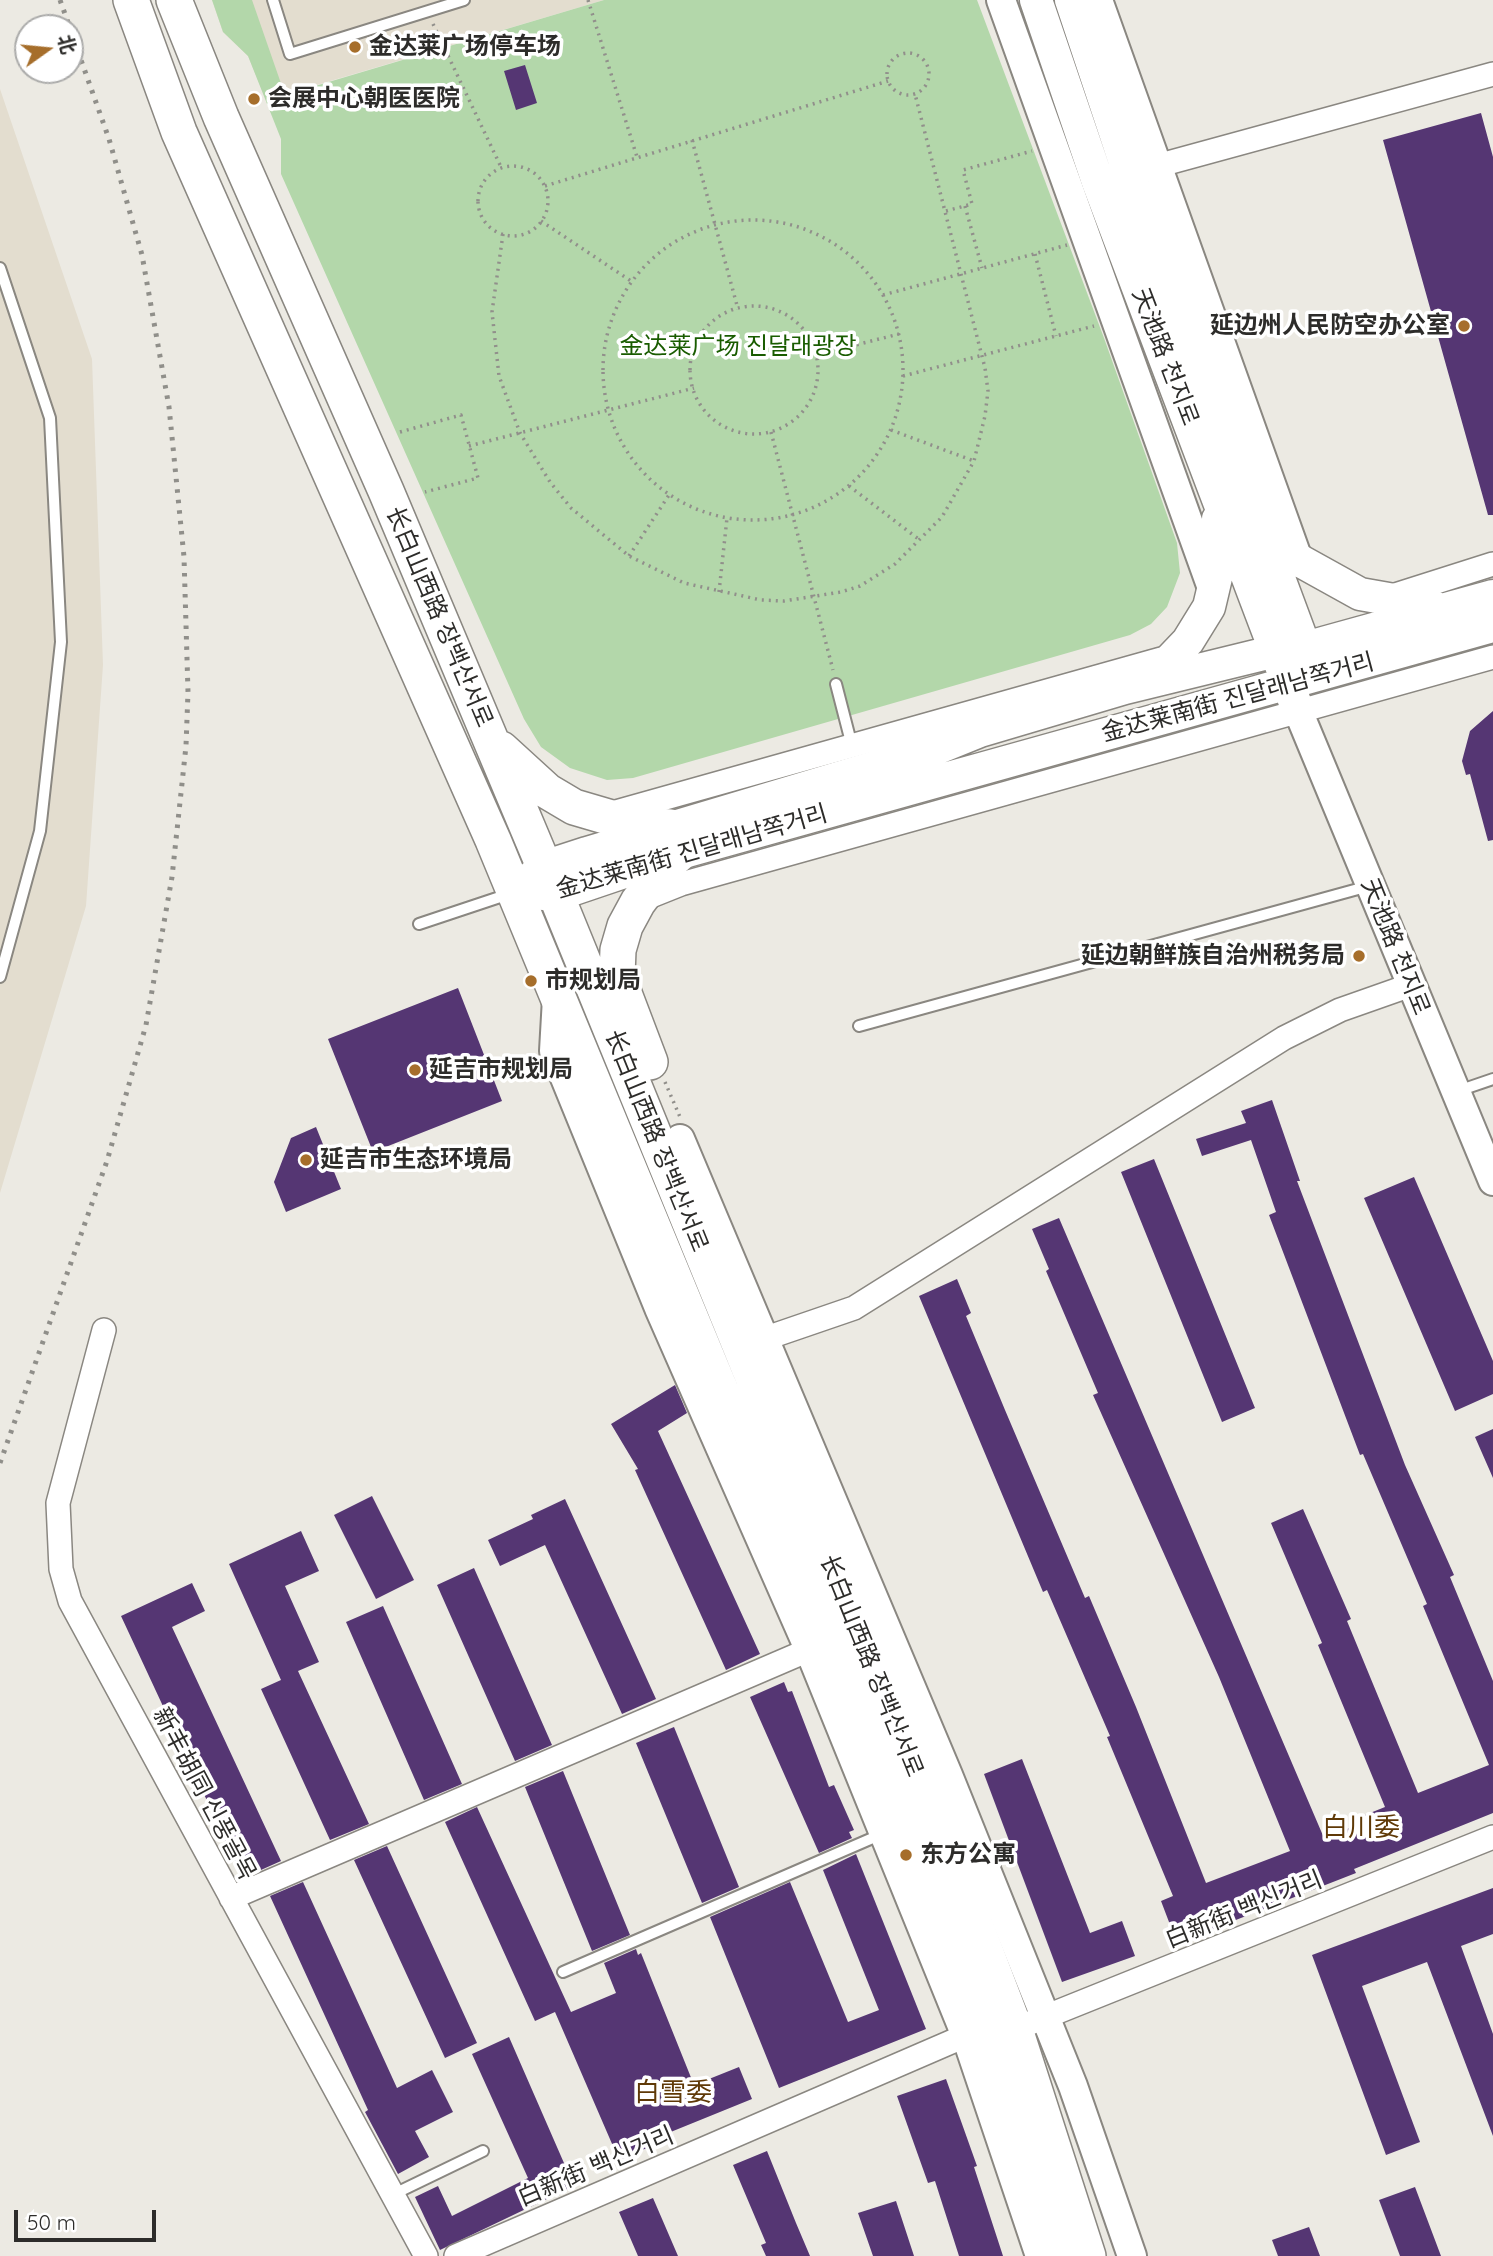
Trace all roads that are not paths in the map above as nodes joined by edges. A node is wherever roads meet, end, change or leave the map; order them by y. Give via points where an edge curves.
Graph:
1 (131, 0) edge
2 (174, 0) edge
3 (273, 0) edge
4 (423, 0) edge
5 (464, 0) edge
6 (1001, 0) edge
7 (1036, 0) edge
8 (1071, 0) edge
9 (1098, 0) edge
10 (427, 13) junction
11 (1493, 74) edge
12 (1143, 170) junction
13 (1098, 182) junction
14 (0, 268) edge
15 (1215, 488) junction
16 (1268, 543) junction
17 (1299, 562) junction
18 (1493, 564) edge
19 (1213, 591) junction
20 (1493, 596) edge
21 (1382, 600) junction
22 (1450, 609) junction
23 (1493, 626) edge
24 (1171, 656) junction
25 (1493, 657) edge
26 (1296, 665) junction
27 (836, 684) road end
28 (1125, 688) junction
29 (1299, 713) junction
30 (491, 738) junction
31 (852, 746) junction
32 (455, 753) junction
33 (601, 816) junction
34 (675, 840) junction
35 (550, 881) junction
36 (1370, 886) junction
37 (515, 892) junction
38 (638, 902) junction
39 (419, 924) dead end
40 (0, 977) edge
41 (1411, 985) junction
42 (859, 1026) dead end
43 (1493, 1079) edge
44 (1456, 1092) junction
45 (680, 1139) junction
46 (1493, 1181) edge
47 (673, 1182) junction
48 (104, 1330) dead end
49 (753, 1343) junction
50 (817, 1646) junction
51 (884, 1833) junction
52 (1493, 1837) edge
53 (231, 1898) junction
54 (563, 1972) dead end
55 (1004, 2028) junction
56 (483, 2151) dead end
57 (392, 2195) junction
58 (426, 2256) edge
59 (456, 2256) edge
60 (1040, 2256) edge
61 (1061, 2256) edge
62 (1088, 2256) edge
63 (1132, 2256) edge

1 - 32 main road, 长白山西路 장백산서로 via 179,132
2 - 30 main road, 长白山西路 장백산서로 via 220,117
3 - 10 lane via 289,54
4 - 10 lane
5 - 10 lane
6 - 19 street, 天池路 천지로
7 - 13 main road, 天池路 천지로
8 - 12 main road, 天池路 천지로
9 - 12 street, 天池路 천지로
11 - 12 street
12 - 13 street
12 - 16 main road, 天池路 천지로
12 - 17 street, 天池路 천지로
13 - 15 main road, 天池路 천지로
14 - 40 lane via 50,418 61,642 40,831
15 - 19 main road via 1221,539
15 - 26 main road, 天池路 천지로
16 - 17 main road
16 - 26 main road, 天池路 천지로
17 - 21 main road via 1360,594
18 - 21 street
19 - 24 main road via 1205,614
20 - 22 main road, 金达莱南街 진달래남쪽거리
21 - 22 main road
22 - 26 main road, 金达莱南街 진달래남쪽거리
23 - 26 main road, 金达莱南街 진달래남쪽거리
24 - 28 main road via 1166,664
24 - 31 street
25 - 29 street, 金达莱南街 진달래남쪽거리
26 - 28 main road, 金达莱南街 진달래남쪽거리
26 - 29 main road
26 - 34 main road, 金达莱南街 진달래남쪽거리
27 - 31 lane
28 - 34 main road, 金达莱南街 진달래남쪽거리
29 - 36 street, 天池路 천지로
29 - 38 street, 金达莱南街 진달래남쪽거리 via 681,884
30 - 32 main road
30 - 33 main road via 547,791
30 - 35 main road, 长白山西路 장백산서로
31 - 33 street
32 - 37 main road, 长白山西路 장백산서로
33 - 34 main road
34 - 35 main road, 金达莱南街 진달래남쪽거리
34 - 38 main road via 665,866
35 - 37 main road, 金达莱南街 진달래남쪽거리
35 - 47 main road, 长白山西路 장백산서로
36 - 41 street, 天池路 천지로
36 - 42 lane
37 - 39 lane
37 - 50 main road, 长白山西路 장백산서로
38 - 45 main road via 618,950 617,975
41 - 44 street, 天池路 천지로
41 - 49 street via 1340,1010 1284,1038 854,1308
43 - 44 lane
44 - 46 street, 天池路 천지로
45 - 47 main road
45 - 49 street, 长白山西路 장백산서로
47 - 49 main road, 长白山西路 장백산서로
48 - 53 street, 新丰胡同 신풍골목 via 58,1503 61,1569 88,1639
49 - 55 main road, 长白山西路 장백산서로 via 958,1879
50 - 51 street, 长白山西路 장백산서로
50 - 53 street
50 - 55 main road, 长白山西路 장백산서로
51 - 54 lane
51 - 55 street, 长白山西路 장백산서로
52 - 55 street, 白新街 백신거리
53 - 57 street, 新丰胡同 신풍골목
55 - 59 street, 白新街 백신거리
55 - 60 street, 长白山西路 장백산서로
55 - 61 main road, 长白山西路 장백산서로
55 - 62 main road, 长白山西路 장백산서로
55 - 63 street, 长白山西路 장백산서로
56 - 57 lane
57 - 58 street, 新丰胡同 신풍골목

